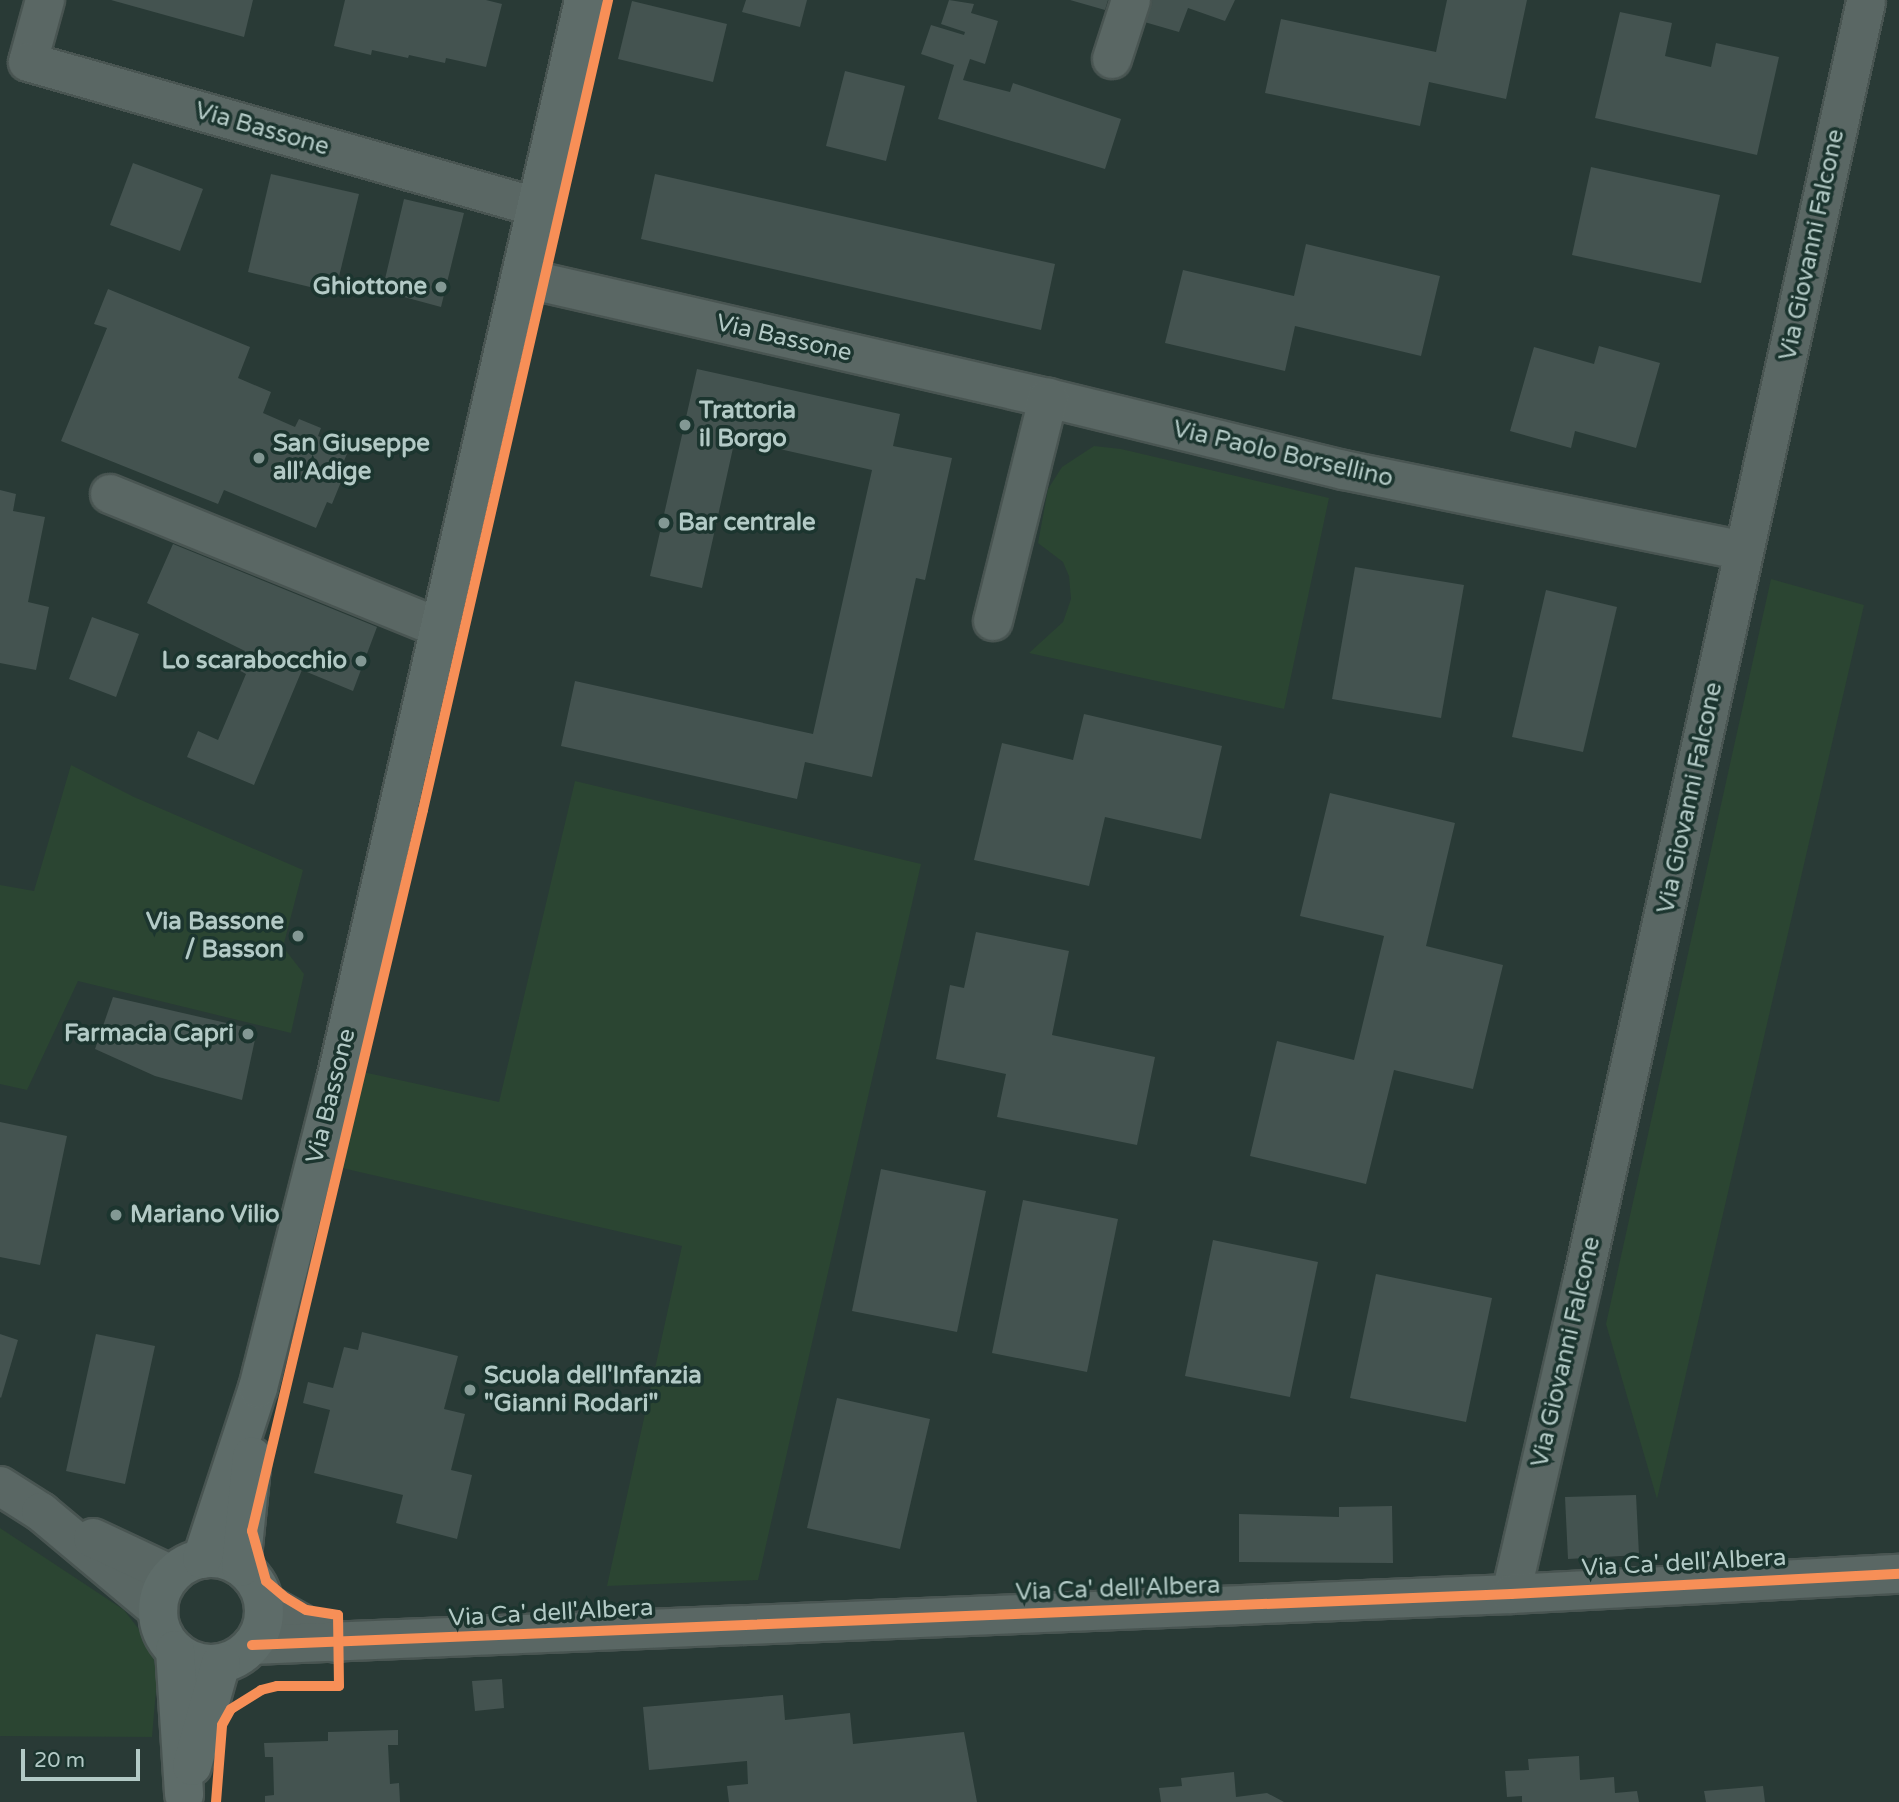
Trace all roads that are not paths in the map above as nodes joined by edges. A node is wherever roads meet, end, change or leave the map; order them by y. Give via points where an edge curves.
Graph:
1 (46, 0) edge
2 (584, 0) edge
3 (1130, 0) edge
4 (1870, 1) edge
5 (1112, 59) dead end
6 (536, 207) junction
7 (521, 274) junction
8 (1048, 398) junction
9 (110, 494) dead end
10 (1744, 551) junction
11 (993, 621) dead end
12 (440, 628) junction
13 (258, 1388) junction
14 (0, 1486) edge
15 (241, 1567) junction
16 (1899, 1574) edge
17 (177, 1581) junction
18 (1511, 1594) junction
19 (264, 1603) junction
20 (338, 1644) junction
21 (175, 1650) junction
22 (237, 1654) junction
23 (184, 1798) edge

1 - 6 street, Via Bassone via 28,62
2 - 6 street, Via Bassone
3 - 5 street
4 - 10 street, Via Giovanni Falcone
6 - 7 street, Via Bassone
7 - 8 street, Via Bassone via 545,284
7 - 12 street, Via Bassone
8 - 10 street, Via Paolo Borsellino via 1343,470
8 - 11 street
9 - 12 street
10 - 18 street, Via Giovanni Falcone
12 - 13 street, Via Bassone via 335,1084
13 - 15 street
13 - 17 street, Via Bassone
14 - 17 street via 41,1512
15 - 17 street via 220,1559
15 - 19 street via 256,1582
16 - 18 street, Via Ca' dell'Albera
17 - 21 street via 160,1626
18 - 20 street, Via Ca' dell'Albera
19 - 20 street
19 - 22 street via 262,1627
20 - 22 street, Via Ca' dell'Albera
21 - 22 street via 195,1662
21 - 23 street
22 - 23 street

